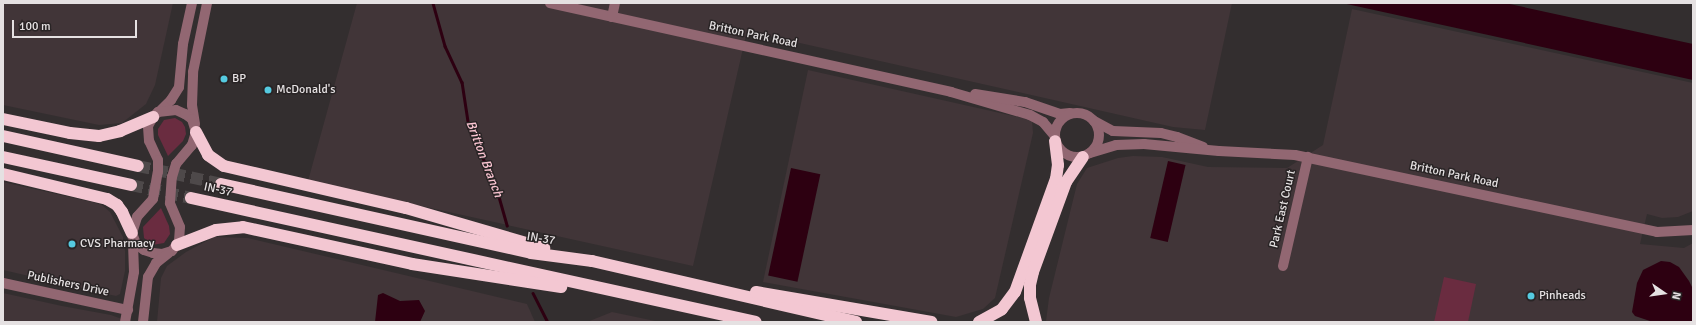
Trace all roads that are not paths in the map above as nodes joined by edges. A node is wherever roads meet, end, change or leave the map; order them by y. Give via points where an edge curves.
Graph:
1 (192, 3) edge
2 (207, 3) edge
3 (550, 3) edge
4 (615, 3) edge
5 (612, 17) junction
6 (951, 92) junction
7 (1074, 113) junction
8 (155, 114) junction
9 (3, 119) edge
10 (1093, 120) junction
11 (196, 128) junction
12 (3, 136) edge
13 (1055, 138) junction
14 (1208, 149) junction
15 (1086, 155) junction
16 (3, 157) edge
17 (1308, 157) junction
18 (138, 166) tunnel mouth
19 (3, 174) edge
20 (221, 184) tunnel mouth
21 (131, 185) tunnel mouth
22 (191, 198) tunnel mouth
23 (1693, 230) edge
24 (132, 235) junction
25 (174, 248) junction
26 (592, 261) junction
27 (1283, 266) dead end
28 (658, 275) junction
29 (3, 283) edge
30 (619, 292) junction
31 (128, 310) junction
32 (724, 315) junction
33 (125, 322) edge
34 (143, 322) edge
35 (739, 322) edge
36 (756, 322) edge
37 (856, 322) edge
38 (930, 322) edge
39 (979, 322) edge
40 (1036, 322) edge

1 - 8 street via 183,44 179,87 171,100
2 - 11 street via 193,72 192,105
3 - 5 street, Britton Park Road
4 - 5 street
5 - 6 street, Britton Park Road
6 - 7 street, Britton Park Road via 1025,102 1060,114
6 - 13 street, Britton Park Road via 1030,116 1043,122
7 - 10 street via 1088,116
7 - 13 street via 1060,120 1056,126
8 - 9 highway via 120,131 99,136 75,134
8 - 11 street via 169,110 181,111 189,116
8 - 24 street, bridge via 148,126 148,135 158,160 153,199 137,217
10 - 14 street, Britton Park Road via 1113,131 1167,134
10 - 15 street via 1097,126 1098,141
11 - 25 street, bridge via 192,145 176,164 172,177 170,203 180,228
11 - 26 highway via 208,155 224,166 406,208
12 - 18 highway
13 - 15 street via 1063,153 1069,156
13 - 39 highway via 1058,165 1056,179 1015,292 1002,309
14 - 15 street, Britton Park Road via 1123,144
14 - 17 street, Britton Park Road
15 - 40 highway via 1066,182 1032,272 1030,298
16 - 21 highway
17 - 23 street, Britton Park Road via 1657,232
17 - 27 street, Park East Court
19 - 24 highway via 107,198 122,212
20 - 26 highway, IN-37 via 531,253
22 - 30 highway, IN-37
24 - 25 street via 140,247 148,252 162,254
24 - 31 street via 134,272
25 - 30 highway via 216,230 243,227 412,264 574,289
25 - 34 street via 150,273
26 - 28 highway, IN-37
28 - 37 highway, IN-37
28 - 38 highway
29 - 31 street, Publishers Drive
30 - 32 highway, IN-37
31 - 33 street
32 - 35 highway
32 - 36 highway, IN-37

